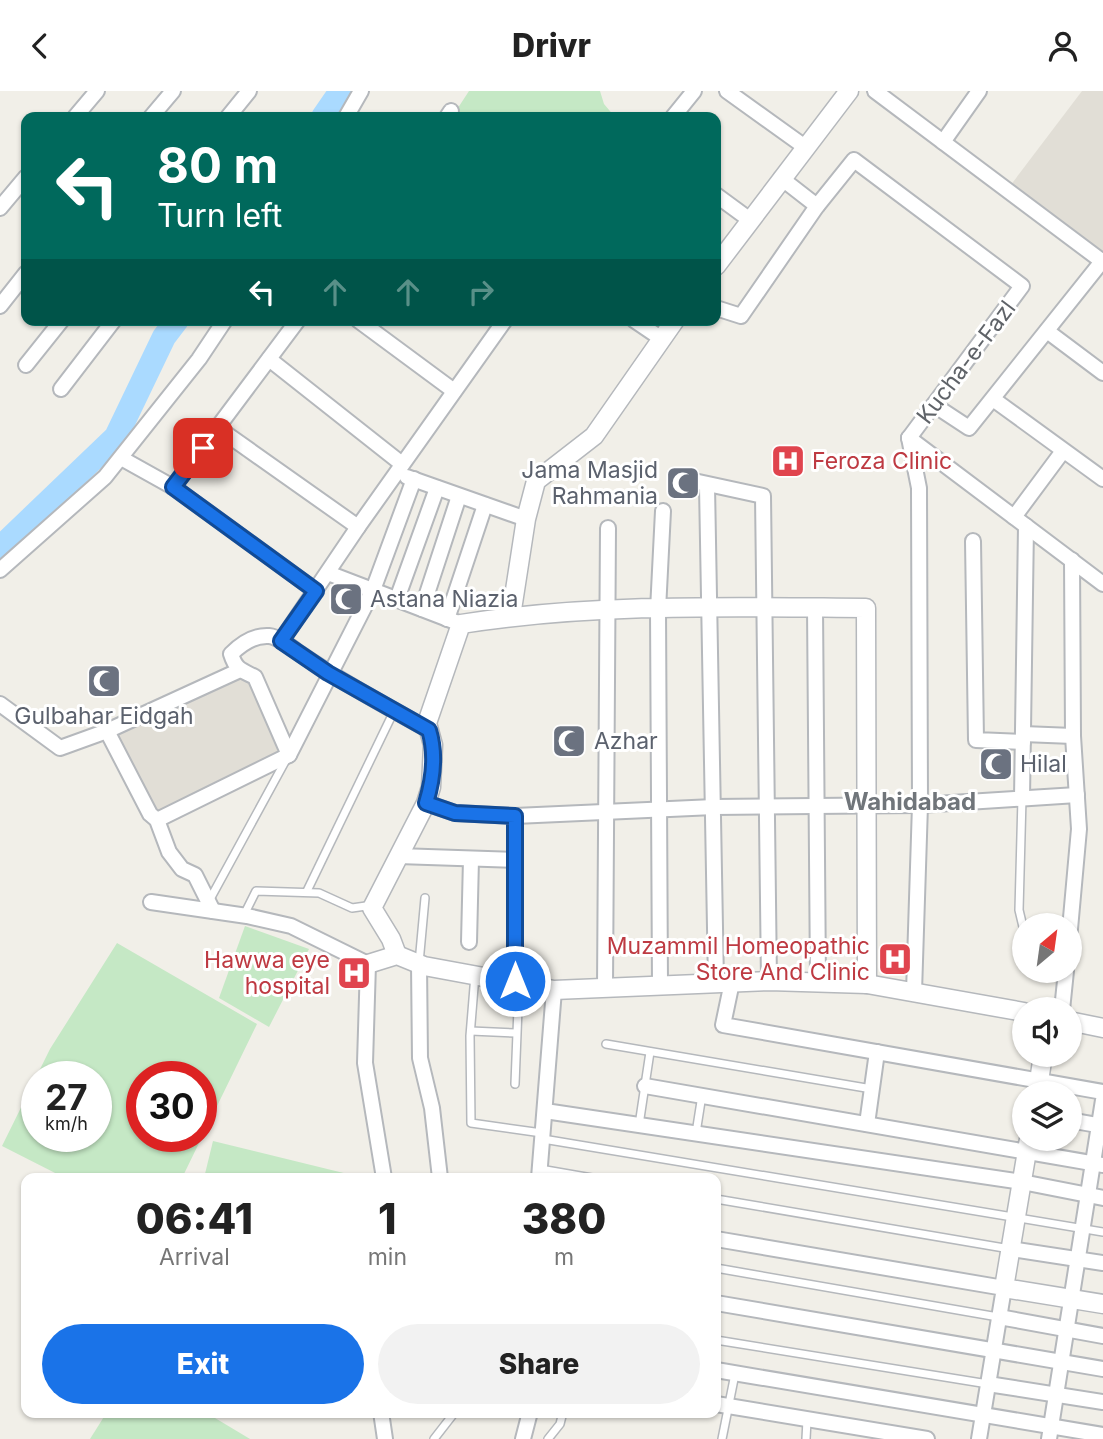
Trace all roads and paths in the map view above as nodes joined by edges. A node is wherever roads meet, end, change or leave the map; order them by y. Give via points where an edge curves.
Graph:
1 (97, 91) edge
2 (173, 91) edge
3 (249, 91) edge
4 (361, 91) edge
5 (694, 91) edge
6 (727, 91) edge
7 (849, 91) edge
8 (875, 91) edge
9 (979, 91) edge
10 (79, 112) edge
11 (155, 112) edge
12 (232, 112) edge
13 (349, 112) edge
14 (677, 112) edge
15 (943, 142) junction
16 (805, 147) junction
17 (782, 178) junction
18 (21, 183) edge
19 (721, 199) edge
20 (817, 207) junction
21 (0, 208) edge
22 (750, 220) junction
23 (721, 259) edge
24 (1103, 261) edge
25 (21, 279) edge
26 (0, 306) edge
27 (721, 310) edge
28 (57, 326) edge
29 (109, 326) edge
30 (221, 326) edge
31 (294, 326) edge
32 (366, 326) edge
33 (497, 326) edge
34 (643, 326) edge
35 (672, 326) edge
36 (1047, 331) junction
37 (662, 339) junction
38 (269, 359) junction
39 (26, 365) dead end
40 (1103, 373) edge
41 (61, 389) dead end
42 (454, 391) junction
43 (993, 399) junction
44 (934, 405) junction
45 (218, 428) junction
46 (909, 438) junction
47 (1063, 451) junction
48 (121, 458) junction
49 (399, 468) junction
50 (414, 479) junction
51 (1103, 479) edge
52 (173, 487) junction
53 (437, 488) junction
54 (459, 496) junction
55 (485, 505) junction
56 (663, 511) dead end
57 (526, 519) junction
58 (1020, 521) junction
59 (358, 527) junction
60 (608, 528) dead end
61 (973, 541) dead end
62 (1072, 560) junction
63 (0, 570) edge
64 (328, 573) junction
65 (1103, 584) edge
66 (373, 590) junction
67 (316, 591) junction
68 (397, 599) junction
69 (815, 607) junction
70 (710, 608) junction
71 (764, 608) junction
72 (422, 609) junction
73 (657, 610) junction
74 (606, 611) junction
75 (511, 616) junction
76 (454, 622) junction
77 (281, 641) junction
78 (239, 671) junction
79 (328, 673) junction
80 (0, 704) edge
81 (394, 710) junction
82 (429, 730) junction
83 (107, 731) junction
84 (1073, 736) junction
85 (1023, 738) junction
86 (289, 755) junction
87 (1077, 795) junction
88 (1022, 798) junction
89 (426, 803) junction
90 (920, 804) junction
91 (816, 806) junction
92 (868, 806) junction
93 (714, 807) junction
94 (765, 807) junction
95 (660, 810) junction
96 (604, 814) junction
97 (515, 816) junction
98 (157, 820) junction
99 (398, 856) junction
100 (471, 859) junction
101 (515, 860) junction
102 (307, 891) junction
103 (425, 898) dead end
104 (151, 902) dead end
105 (373, 904) junction
106 (211, 906) junction
107 (1020, 913) edge
108 (1072, 913) edge
109 (244, 915) junction
110 (469, 941) dead end
111 (397, 955) junction
112 (368, 964) junction
113 (419, 964) junction
114 (475, 974) junction
115 (515, 981) junction
116 (769, 981) junction
117 (818, 982) junction
118 (724, 983) junction
119 (867, 984) junction
120 (660, 985) junction
121 (605, 987) junction
122 (554, 990) junction
123 (914, 992) junction
124 (517, 1007) dead end
125 (1012, 1010) edge
126 (1082, 1024) edge
127 (1103, 1028) edge
128 (471, 1031) junction
129 (516, 1033) junction
130 (606, 1044) dead end
131 (650, 1052) junction
132 (877, 1052) junction
133 (1012, 1081) edge
134 (515, 1084) dead end
135 (645, 1087) junction
136 (872, 1089) junction
137 (1082, 1090) edge
138 (1103, 1092) edge
139 (702, 1095) junction
140 (1103, 1100) edge
141 (545, 1111) junction
142 (1082, 1123) edge
143 (867, 1124) junction
144 (639, 1125) junction
145 (1101, 1125) edge
146 (696, 1134) junction
147 (543, 1136) junction
148 (1012, 1144) edge
149 (1027, 1151) edge
150 (1047, 1151) edge
151 (1098, 1164) edge
152 (383, 1173) edge
153 (439, 1173) edge
154 (539, 1173) edge
155 (1022, 1182) junction
156 (1087, 1195) junction
157 (1103, 1198) edge
158 (721, 1200) edge
159 (1016, 1216) junction
160 (1081, 1228) junction
161 (1103, 1232) edge
162 (721, 1240) edge
163 (1011, 1249) junction
164 (1076, 1259) junction
165 (1103, 1263) edge
166 (721, 1269) edge
167 (1004, 1288) junction
168 (1069, 1299) junction
169 (721, 1304) edge
170 (1103, 1304) edge
171 (999, 1317) junction
172 (1065, 1328) junction
173 (1103, 1336) edge
174 (721, 1341) edge
175 (994, 1350) junction
176 (1060, 1361) junction
177 (1103, 1369) edge
178 (721, 1371) edge
179 (735, 1373) junction
180 (988, 1384) junction
181 (1056, 1393) junction
182 (1103, 1402) edge
183 (723, 1405) edge
184 (983, 1416) junction
185 (382, 1418) edge
186 (450, 1418) edge
187 (528, 1418) edge
188 (562, 1418) edge
189 (807, 1420) junction
190 (1050, 1433) edge
191 (867, 1434) edge
192 (1103, 1436) edge
193 (384, 1439) edge
194 (434, 1439) edge
195 (523, 1439) edge
196 (548, 1439) edge
197 (722, 1439) edge
198 (806, 1439) edge
199 (927, 1439) edge
200 (979, 1439) edge

1 - 10 street
2 - 11 street
3 - 12 street
4 - 13 street
5 - 14 street
6 - 16 street
7 - 16 street
8 - 15 street
9 - 15 street
15 - 24 street
16 - 17 street
17 - 20 street
17 - 22 street
18 - 21 street
19 - 22 street
20 - 27 street via 741,316
20 - 44 street, Kucha-e-Fazl via 855,160 1022,286
22 - 23 street
24 - 36 street
25 - 26 street
28 - 39 street
29 - 41 street
30 - 48 street
31 - 38 street
32 - 42 street
33 - 42 street
34 - 37 street
35 - 37 street
36 - 40 street
36 - 43 street
37 - 57 street via 594,436 536,481
38 - 45 street
38 - 49 street
42 - 49 street
43 - 44 street via 969,428
43 - 47 street
44 - 46 street, Kucha-e-Fazl
45 - 52 street
45 - 59 street
46 - 58 street
46 - 90 street via 919,488
47 - 51 street
47 - 58 street
48 - 52 street
48 - 63 street via 84,499
49 - 50 street
49 - 59 street
50 - 53 street
50 - 66 street
52 - 67 street
53 - 54 street
53 - 68 street
54 - 55 street
54 - 72 street
55 - 57 street
55 - 76 street
56 - 73 street
57 - 75 street
58 - 62 street
58 - 85 street
59 - 64 street
60 - 74 street
61 - 85 street via 976,740
62 - 65 street
62 - 84 street
64 - 66 street
64 - 67 street
66 - 68 street
66 - 79 street
67 - 77 street
68 - 72 street
69 - 71 street
69 - 91 street
69 - 92 street via 866,608
70 - 71 street
70 - 71 street via 701,484 763,496
70 - 73 street
70 - 93 street
71 - 94 street
72 - 76 street
73 - 74 street
73 - 95 street
74 - 75 street
74 - 96 street
75 - 76 street
76 - 82 street via 427,723
77 - 78 street via 270,636 243,642 231,654
77 - 79 street
78 - 83 street
78 - 86 street via 255,677
79 - 81 street
79 - 86 street
80 - 83 street via 60,748
81 - 82 street
81 - 102 lane
82 - 89 street via 433,744
83 - 98 street
84 - 85 street
84 - 87 street
85 - 88 street
86 - 98 street
86 - 106 lane
87 - 88 street
87 - 108 street via 1078,859
88 - 90 street
88 - 107 lane
89 - 97 street via 455,813
89 - 99 street
90 - 92 street
90 - 123 street
91 - 92 street
91 - 94 street
91 - 117 street
92 - 119 street
93 - 94 street
93 - 95 street
93 - 118 street
94 - 116 street
95 - 96 street
95 - 120 street
96 - 97 street
96 - 121 street
97 - 101 street
98 - 106 street via 169,852 181,869 195,875
99 - 100 street
99 - 105 street
100 - 101 street
100 - 110 street
101 - 115 street
102 - 105 lane via 352,908
102 - 109 lane via 256,891
103 - 113 lane
104 - 106 street
105 - 111 street
106 - 109 street
109 - 112 street via 291,926
111 - 112 street
111 - 113 street
112 - 152 street via 365,1063
113 - 114 street
113 - 153 street via 420,1058 432,1108
114 - 115 street
114 - 128 lane
115 - 122 street
116 - 117 street
116 - 118 street
117 - 119 street
118 - 120 street
118 - 132 street via 723,1025
119 - 123 street
120 - 121 street
121 - 122 street
122 - 141 street
123 - 125 street
124 - 129 lane
126 - 127 street
128 - 129 lane
128 - 147 lane via 471,1123
129 - 134 lane
130 - 131 lane
131 - 135 lane
131 - 136 lane
132 - 133 street
132 - 136 street
135 - 139 street
135 - 144 lane
136 - 143 street
137 - 138 street
139 - 143 street
139 - 146 lane
140 - 145 street
141 - 144 street
141 - 147 street
142 - 145 street
143 - 148 street
144 - 146 street
145 - 151 street
146 - 155 street
147 - 154 street
147 - 159 lane
149 - 155 street
150 - 151 street
151 - 156 street
155 - 156 street
155 - 159 street
156 - 157 street
156 - 160 street
158 - 163 lane
159 - 160 lane
159 - 163 street
160 - 161 lane
160 - 164 street
162 - 167 street
163 - 164 street
163 - 167 street
164 - 165 street
164 - 168 street
166 - 171 lane
167 - 168 street
167 - 171 street
168 - 170 street
168 - 172 street
169 - 175 street
171 - 172 street
171 - 175 street
172 - 173 street
172 - 176 street
174 - 180 lane
175 - 176 street
175 - 180 street
176 - 177 street
176 - 181 street
178 - 179 street
179 - 183 lane
179 - 184 street
180 - 181 street
180 - 184 street
181 - 182 street
181 - 190 street
183 - 189 street
183 - 197 lane
184 - 190 street
184 - 200 street
185 - 193 street
186 - 194 lane
187 - 195 street
188 - 196 lane
189 - 191 street
189 - 198 lane
190 - 192 street
191 - 199 street

